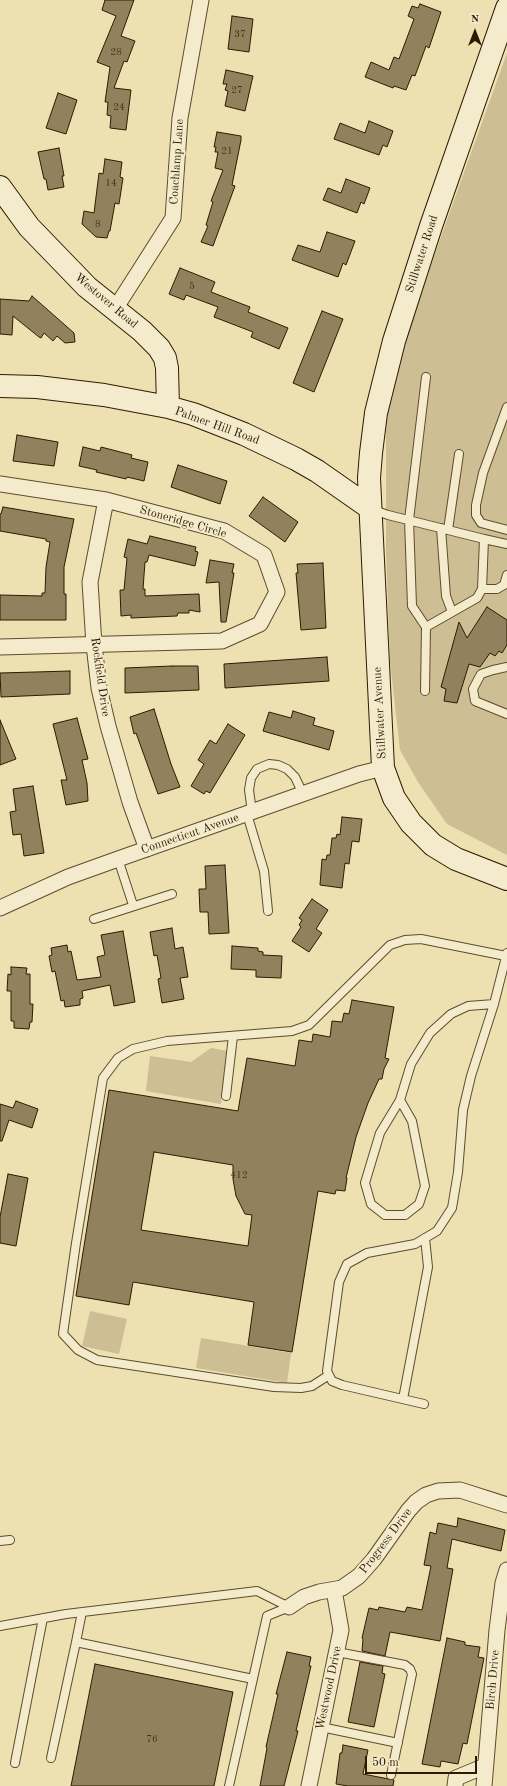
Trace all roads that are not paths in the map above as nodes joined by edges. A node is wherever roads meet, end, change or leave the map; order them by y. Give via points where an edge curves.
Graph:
1 (201, 0) edge
2 (507, 8) edge
3 (0, 187) edge
4 (115, 309) junction
5 (426, 377) dead end
6 (0, 386) edge
7 (168, 407) junction
8 (507, 407) edge
9 (459, 454) dead end
10 (0, 484) edge
11 (106, 500) junction
12 (370, 508) junction
13 (409, 520) junction
14 (445, 529) junction
15 (507, 530) edge
16 (484, 540) junction
17 (507, 544) edge
18 (507, 575) edge
19 (482, 589) junction
20 (452, 612) junction
21 (426, 628) junction
22 (94, 645) junction
23 (0, 647) edge
24 (507, 667) edge
25 (425, 691) dead end
26 (507, 714) edge
27 (383, 768) junction
28 (303, 794) junction
29 (250, 813) junction
30 (146, 849) junction
31 (118, 859) junction
32 (507, 878) edge
33 (172, 894) dead end
34 (133, 905) junction
35 (0, 908) edge
36 (268, 910) dead end
37 (94, 919) dead end
38 (507, 954) edge
39 (494, 1004) junction
40 (233, 1036) junction
41 (226, 1096) dead end
42 (400, 1100) junction
43 (425, 1238) junction
44 (329, 1375) junction
45 (403, 1399) junction
46 (424, 1404) dead end
47 (507, 1505) edge
48 (10, 1540) dead end
49 (0, 1541) edge
50 (507, 1570) edge
51 (334, 1590) junction
52 (289, 1607) junction
53 (82, 1612) junction
54 (43, 1618) junction
55 (0, 1626) edge
56 (76, 1642) junction
57 (337, 1652) junction
58 (253, 1679) junction
59 (321, 1727) junction
60 (398, 1743) junction
61 (51, 1758) dead end
62 (15, 1763) dead end
63 (485, 1766) junction
64 (391, 1775) dead end
65 (229, 1786) edge
66 (309, 1786) edge
67 (455, 1786) edge
68 (484, 1786) edge

1 - 4 street, Coachlamp Lane via 180,118 174,218
2 - 12 main road, Stillwater Road via 394,341 374,429 369,478
3 - 4 main road, Westover Road via 28,227 87,287
4 - 7 main road, Westover Road via 146,335 165,358
5 - 13 lane
6 - 7 main road, Palmer Hill Road via 37,387 96,394
7 - 12 main road, Palmer Hill Road via 193,414 272,447 317,471
8 - 15 lane via 483,473 476,515 481,523
9 - 14 lane
10 - 11 street, Stoneridge Circle
11 - 22 street, Rockfield Drive via 90,582
11 - 22 street, Stoneridge Circle via 224,531 264,555 277,592 260,624 222,641
12 - 13 lane
12 - 27 main road, Stillwater Avenue
13 - 14 lane
13 - 21 lane via 412,606
14 - 16 lane
14 - 20 lane via 446,596
16 - 17 lane
16 - 19 lane
18 - 19 lane via 504,586 497,589
19 - 20 lane via 476,598
20 - 21 lane
21 - 25 lane
22 - 23 street, Stoneridge Circle
22 - 30 street, Rockfield Drive via 108,726
24 - 26 lane via 481,674 473,689 475,701
27 - 28 street, Connecticut Avenue
27 - 32 main road, Stillwater Avenue via 394,798 411,823 433,845 456,859
28 - 29 street, Connecticut Avenue
28 - 29 lane via 295,777 287,769 278,764 268,764 257,769 251,778
29 - 30 street, Connecticut Avenue
29 - 36 lane via 264,872
30 - 31 street, Connecticut Avenue
31 - 34 lane
31 - 35 street, Connecticut Avenue via 68,877
33 - 34 lane
34 - 37 lane
38 - 39 lane
38 - 40 lane via 421,939 405,940 390,945 309,1025 292,1031
39 - 42 lane via 468,1006 451,1014 430,1033 411,1064
39 - 43 lane via 463,1110 452,1208 437,1231
40 - 41 lane
40 - 44 lane via 167,1041 133,1049 118,1058 103,1078 63,1334 78,1350 97,1360 274,1387 312,1386
42 - 42 lane via 380,1133 366,1183 371,1204 385,1215 405,1215 419,1204 425,1186 412,1121
43 - 44 lane via 415,1244 367,1253 347,1264 339,1282 326,1371
43 - 45 lane via 428,1267
44 - 45 lane via 332,1381 342,1385
45 - 46 lane
47 - 51 street, Progress Drive via 460,1490 438,1491 426,1495 408,1511 363,1573 349,1585
48 - 49 lane
50 - 63 street, Birch Drive via 502,1583
51 - 52 street, Progress Drive via 304,1597
51 - 57 street, Westwood Drive via 341,1630
52 - 53 lane via 257,1591
52 - 58 lane via 267,1616
53 - 54 lane
53 - 56 lane
54 - 55 lane
54 - 62 lane
56 - 58 lane
56 - 61 lane
57 - 59 street, Westwood Drive
57 - 60 lane via 405,1665 410,1669 412,1674
58 - 65 lane
59 - 60 lane
59 - 66 street, Westwood Drive
60 - 64 lane
63 - 67 street via 456,1778
63 - 68 street, Birch Drive

